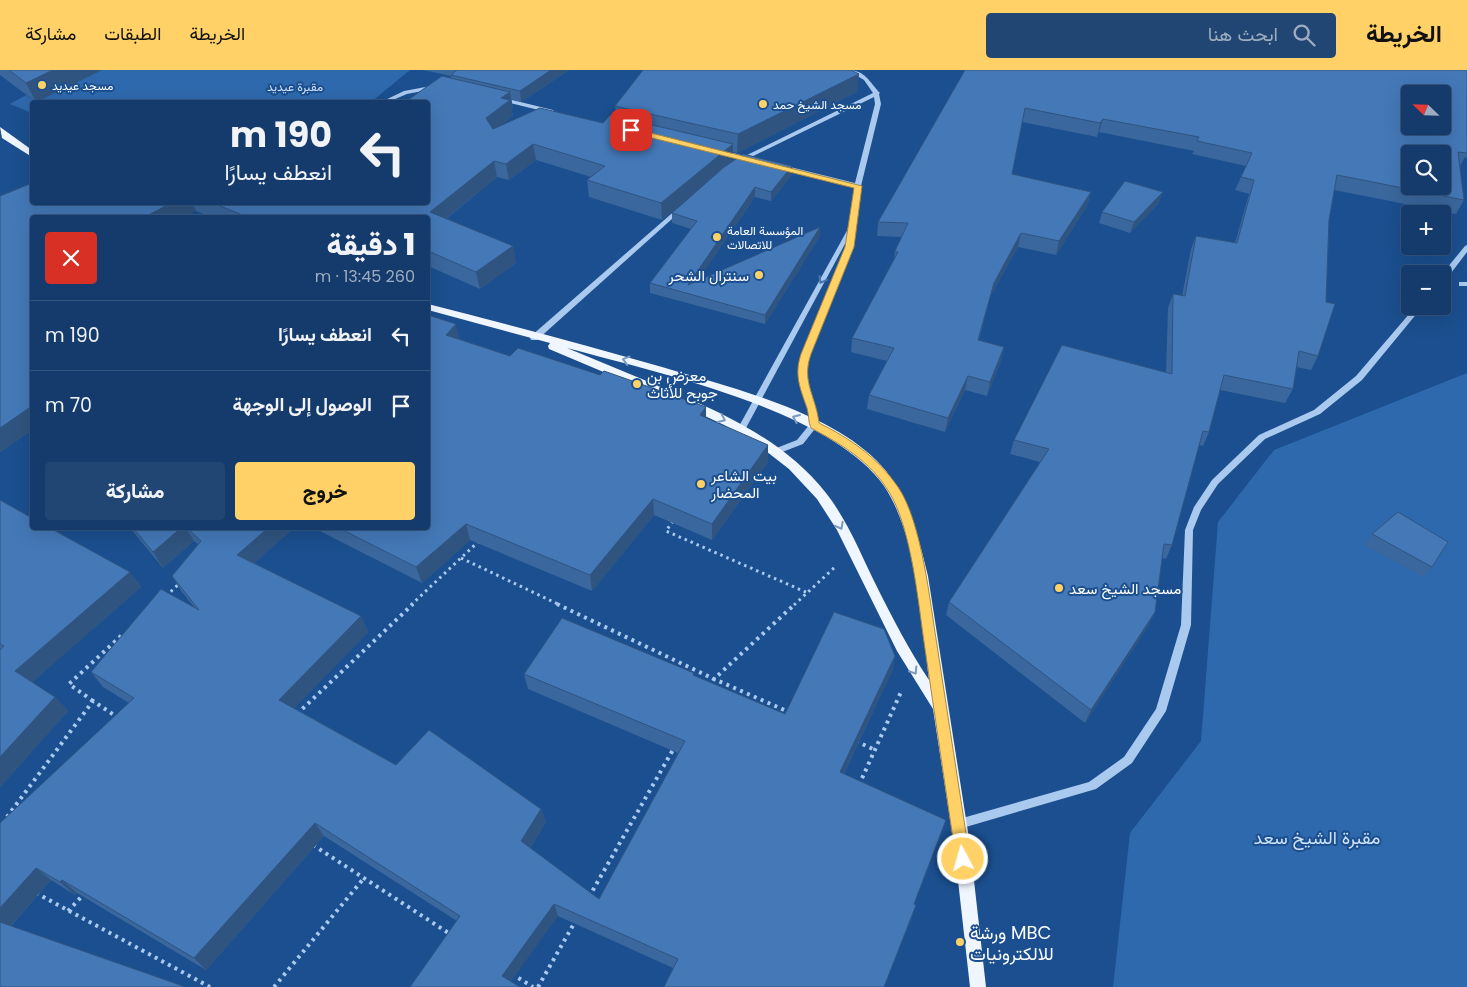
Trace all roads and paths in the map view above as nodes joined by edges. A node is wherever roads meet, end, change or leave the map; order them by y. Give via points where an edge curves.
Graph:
1 (850, 70) edge
2 (444, 87) edge
3 (877, 92) junction
4 (489, 97) edge
5 (388, 100) edge
6 (555, 112) edge
7 (0, 130) edge
8 (716, 151) edge
9 (30, 153) edge
10 (741, 160) junction
11 (754, 160) edge
12 (773, 165) edge
13 (858, 186) junction
14 (689, 200) edge
15 (854, 222) junction
16 (1467, 248) edge
17 (1451, 268) edge
18 (430, 307) edge
19 (1412, 315) edge
20 (536, 337) junction
21 (756, 401) junction
22 (814, 425) junction
23 (742, 428) junction
24 (776, 452) junction
25 (674, 518) edge
26 (481, 538) edge
27 (853, 551) junction
28 (461, 558) junction
29 (184, 580) edge
30 (808, 593) junction
31 (162, 599) edge
32 (126, 632) edge
33 (912, 668) junction
34 (714, 678) junction
35 (704, 696) edge
36 (93, 701) junction
37 (939, 707) junction
38 (794, 714) edge
39 (292, 718) edge
40 (124, 722) edge
41 (848, 738) edge
42 (675, 747) edge
43 (875, 750) junction
44 (859, 786) edge
45 (6, 819) edge
46 (959, 824) junction
47 (306, 840) edge
48 (364, 878) junction
49 (88, 890) edge
50 (34, 892) edge
51 (587, 901) edge
52 (68, 911) junction
53 (577, 918) edge
54 (452, 935) edge
55 (509, 972) edge
56 (210, 987) edge
57 (274, 987) edge
58 (533, 987) edge
59 (538, 987) edge
60 (978, 987) edge

1 - 3 street
2 - 5 street via 424,87
3 - 10 street
3 - 13 street via 878,104
4 - 6 street
7 - 9 main road
8 - 10 street
10 - 11 street
12 - 13 street
13 - 15 street
14 - 20 street
15 -> 21 street
15 - 22 street via 849,247 802,365 802,384 813,410
16 - 17 street
18 - 20 main road
19 - 46 street via 1359,378 1317,412 1262,437 1215,482 1197,509 1189,530 1186,625 1161,711 1128,760 1092,786
21 -> 20 main road via 700,382
20 -> 23 main road
22 -> 21 main road
21 - 23 street
22 - 24 street via 800,442
22 - 37 main road via 846,442 873,464 894,490 920,572
23 - 24 main road
24 -> 27 main road via 821,496
25 - 30 path via 666,531
26 - 28 path
27 - 30 path
27 - 33 main road
28 - 34 path
28 - 39 path
29 - 31 path
30 - 34 path
32 - 36 path via 69,684
33 -> 37 main road
33 - 43 path
34 - 35 path
34 - 38 path
36 - 40 path
36 - 45 path
37 - 46 main road
41 - 43 path
42 - 51 path
43 - 44 path
46 - 60 main road
47 - 48 path
48 - 54 path
48 - 57 path
49 - 52 path
50 - 52 path
52 - 56 path
53 - 59 path
55 - 58 path

